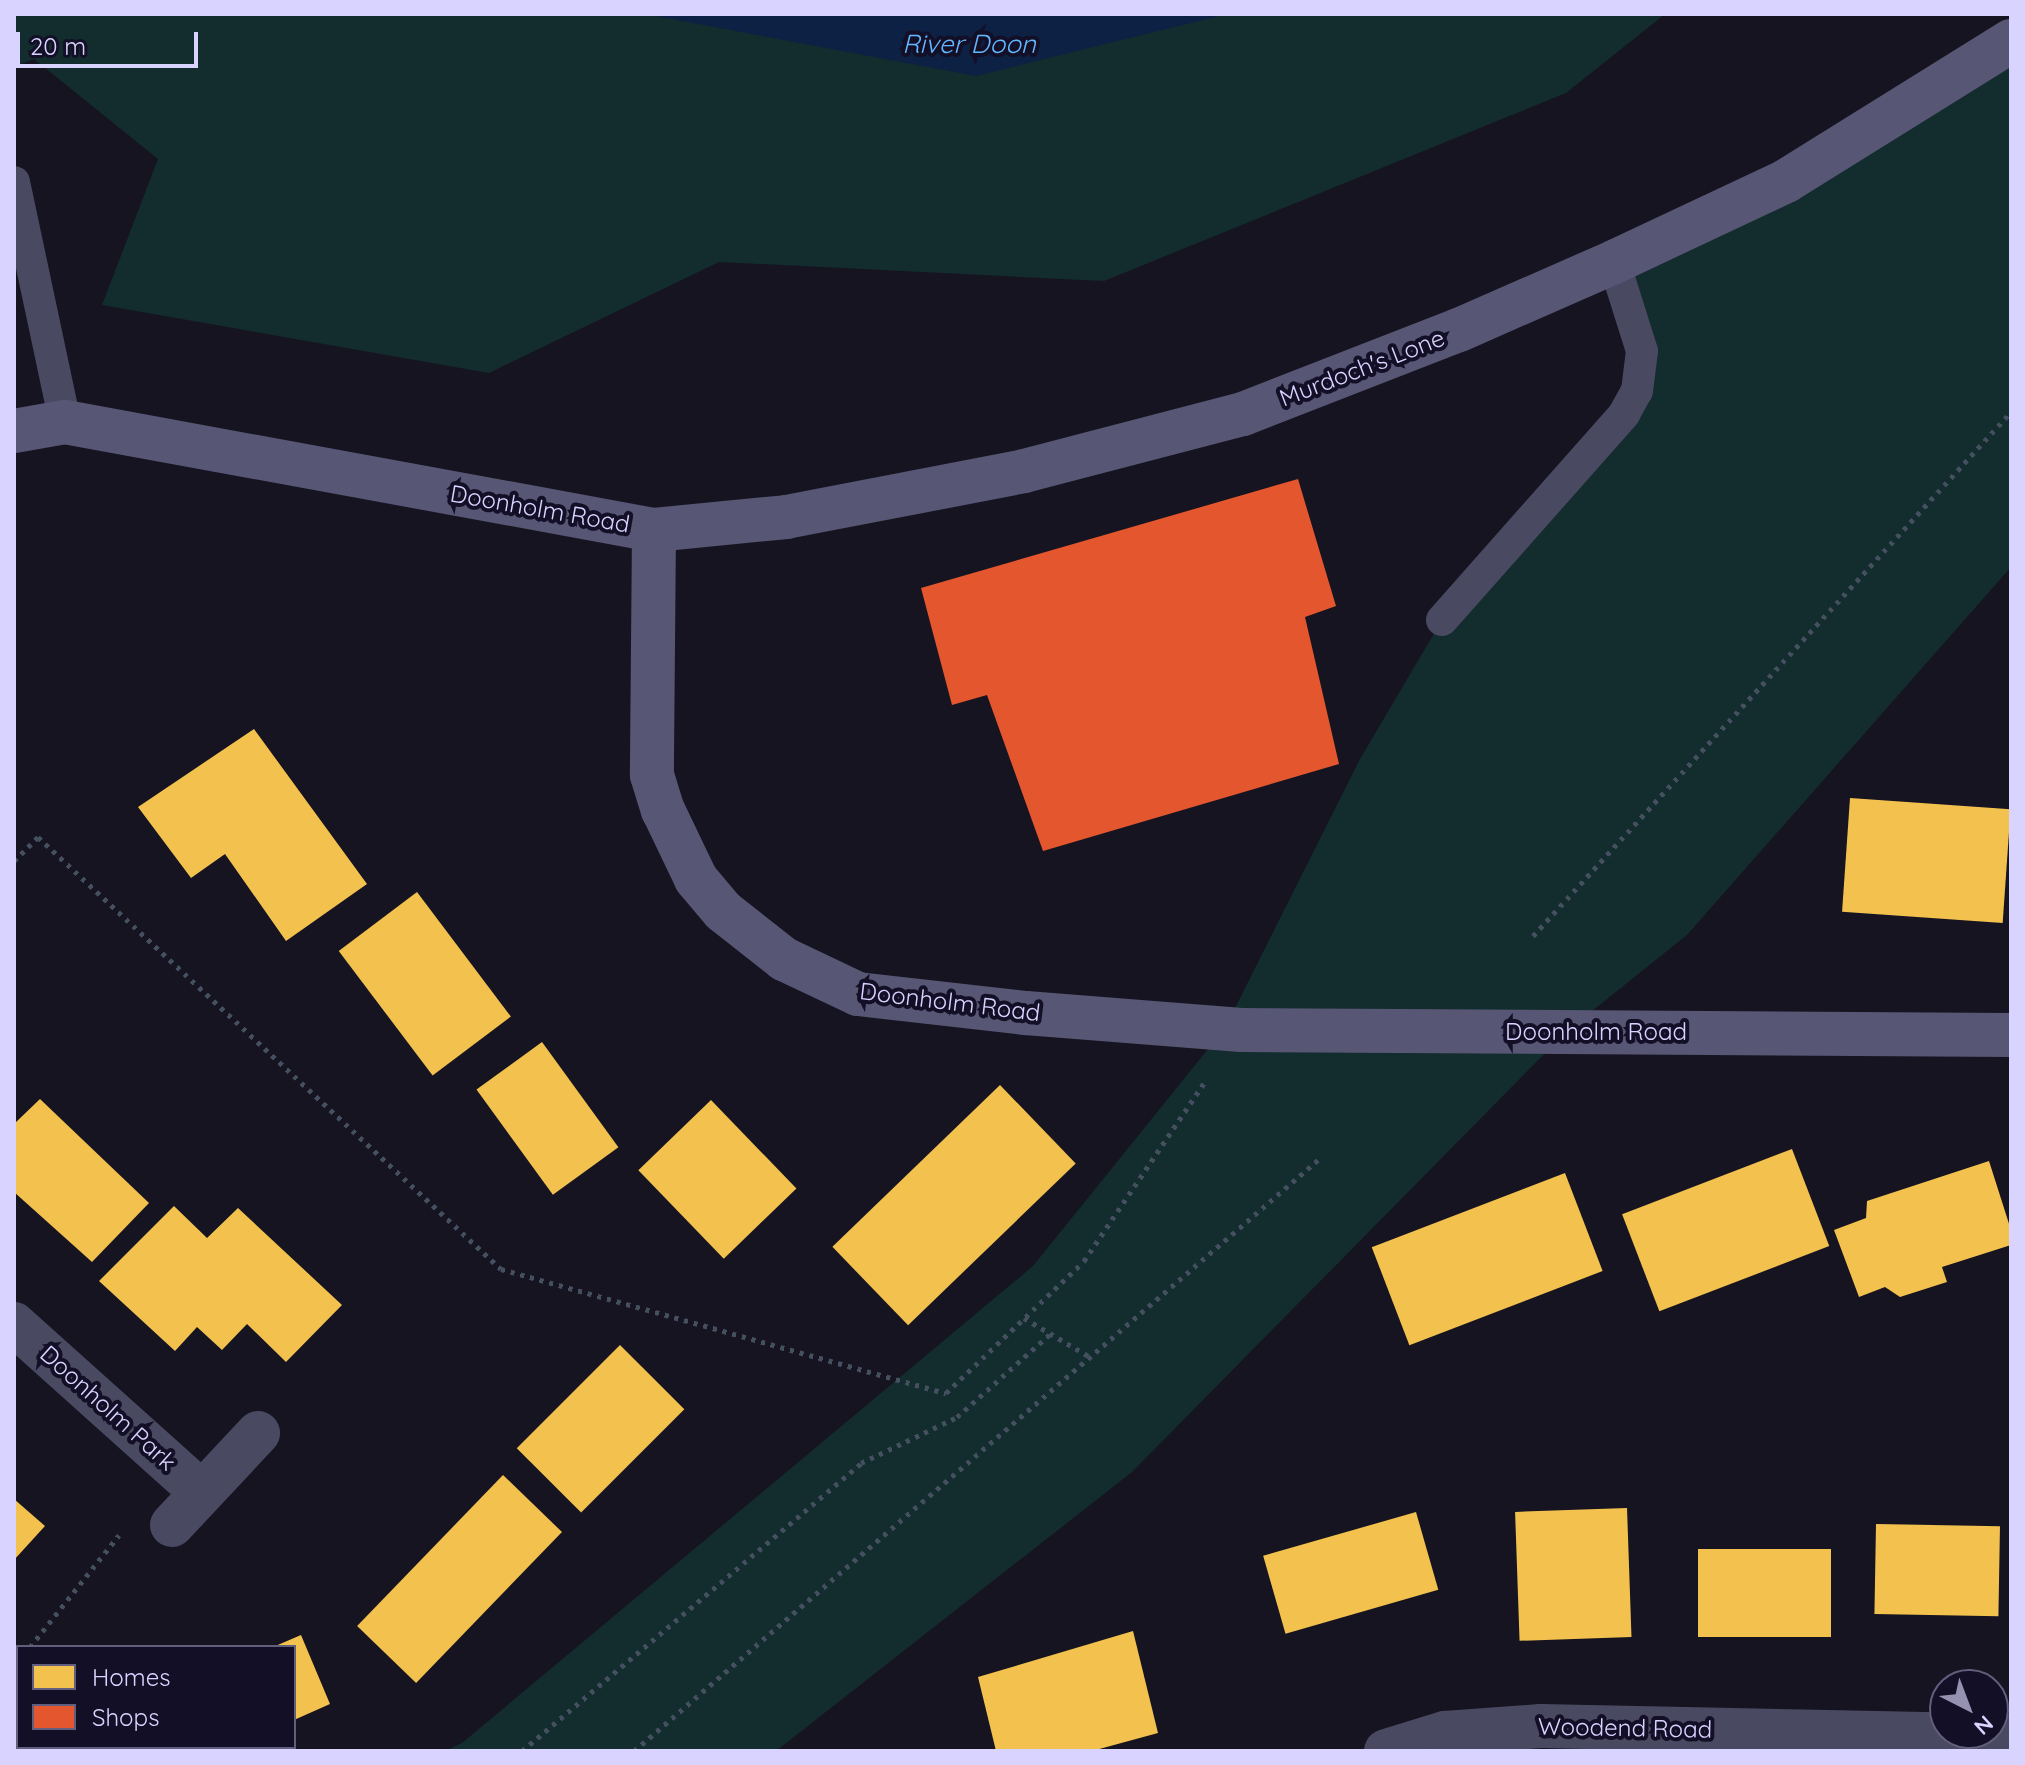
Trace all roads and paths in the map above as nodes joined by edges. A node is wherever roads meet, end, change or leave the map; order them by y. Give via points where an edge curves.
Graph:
1 (2011, 41) edge
2 (14, 182) edge
3 (1614, 262) junction
4 (2011, 412) edge
5 (65, 422) junction
6 (14, 431) edge
7 (654, 530) junction
8 (1442, 620) dead end
9 (14, 861) edge
10 (1533, 936) dead end
11 (1241, 1030) junction
12 (2011, 1035) edge
13 (1318, 1160) dead end
14 (1024, 1318) junction
15 (14, 1324) edge
16 (1050, 1334) junction
17 (1090, 1357) junction
18 (258, 1433) dead end
19 (201, 1492) junction
20 (128, 1523) dead end
21 (172, 1525) dead end
22 (32, 1645) edge
23 (2011, 1736) edge
24 (522, 1751) edge
25 (634, 1751) edge
26 (1386, 1751) edge

1 - 3 street, Murdoch's Lone via 1786,181
2 - 5 lane
3 - 7 street, Murdoch's Lone via 1459,330 1243,414 1024,471 786,517
3 - 8 lane via 1642,351 1637,391 1624,414
4 - 10 path
5 - 6 street, Doonholm Road
5 - 7 street, Doonholm Road
7 - 11 street, Doonholm Road via 652,775 696,879 723,911 784,959 858,994
9 - 14 path via 38,837 501,1269 946,1393
11 - 12 street, Doonholm Road
11 - 14 path via 1084,1261
13 - 17 path
14 - 16 path
15 - 19 street, Doonholm Park
16 - 17 path
16 - 24 path via 957,1417 861,1463
17 - 25 path
18 - 19 street
19 - 21 street
20 - 22 path
23 - 26 street, Woodend Road via 1541,1726 1445,1733

